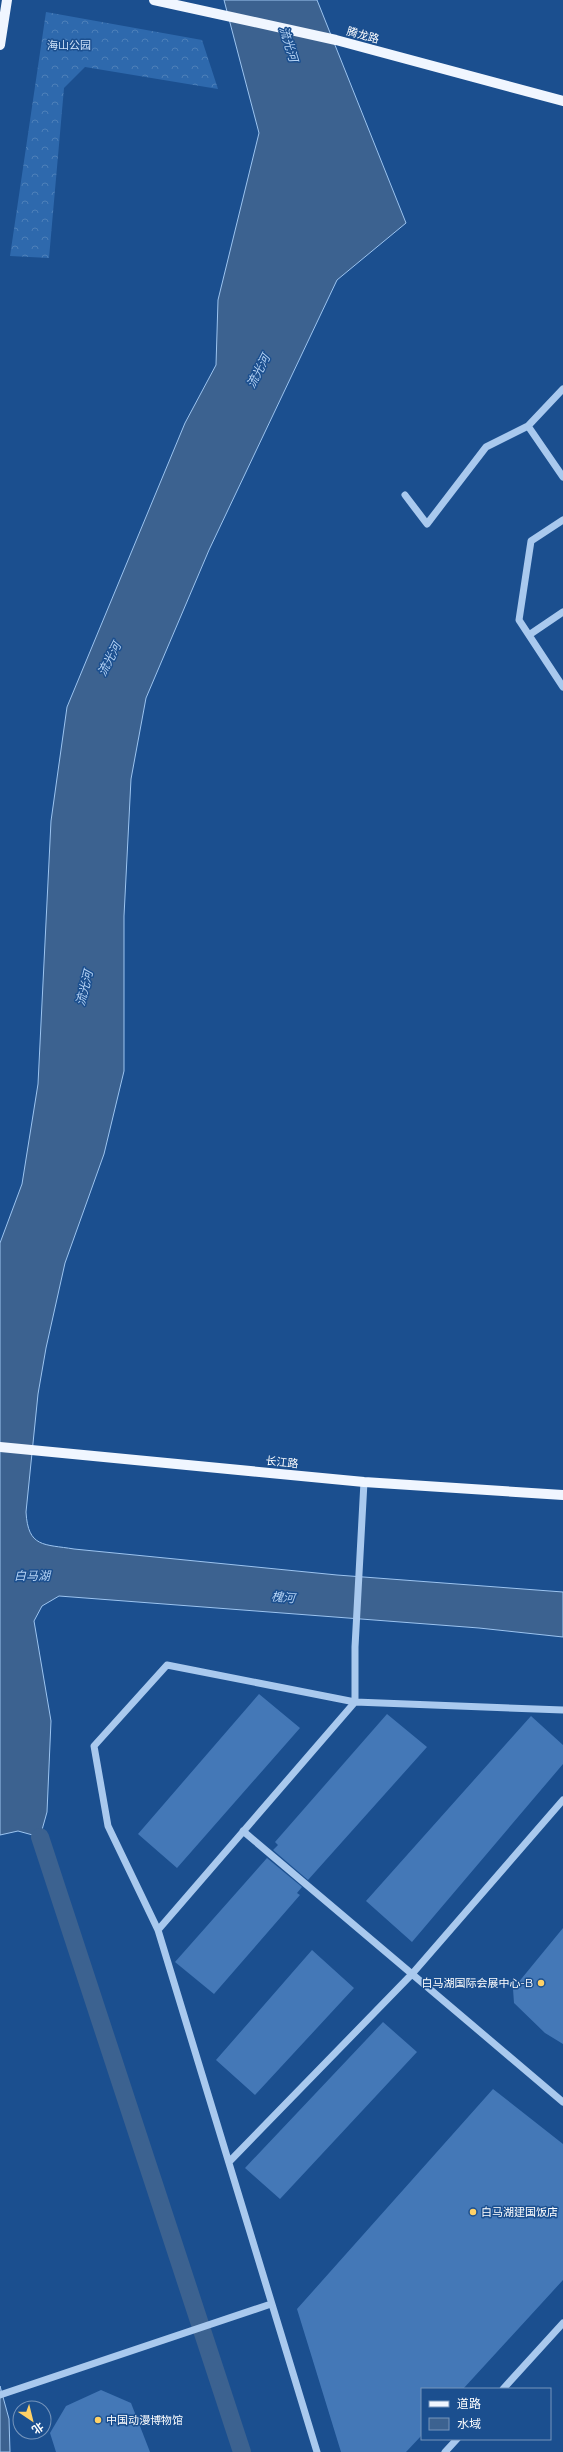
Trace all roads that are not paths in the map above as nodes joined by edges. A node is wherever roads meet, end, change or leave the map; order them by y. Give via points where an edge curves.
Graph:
1 (7, 0) edge
2 (154, 0) edge
3 (0, 45) edge
4 (563, 101) edge
5 (563, 389) edge
6 (528, 426) junction
7 (563, 477) edge
8 (405, 495) dead end
9 (563, 520) edge
10 (563, 612) edge
11 (529, 635) junction
12 (563, 688) edge
13 (0, 1447) edge
14 (364, 1482) junction
15 (563, 1495) edge
16 (355, 1702) junction
17 (563, 1710) edge
18 (563, 1800) edge
19 (243, 1831) junction
20 (158, 1930) junction
21 (412, 1974) junction
22 (563, 2102) edge
23 (228, 2162) junction
24 (271, 2304) junction
25 (563, 2323) edge
26 (503, 2388) edge
27 (0, 2394) edge
28 (456, 2440) edge
29 (317, 2452) edge
30 (445, 2452) edge

1 - 3 main road
2 - 4 main road, 腾龙路 via 336,40
5 - 6 street
6 - 7 street
6 - 8 street via 486,447 427,524
9 - 11 street via 531,541 519,620
10 - 11 street
11 - 12 street
13 - 14 main road, 长江路
14 - 15 main road, 长江路
14 - 16 street via 355,1647
16 - 17 street
16 - 19 street
16 - 20 street via 167,1665 94,1746 108,1826
18 - 21 street
19 - 20 street
19 - 21 street
20 - 23 street
21 - 22 street
21 - 23 street
23 - 24 street
24 - 27 street
24 - 29 street
25 - 26 street
28 - 30 street

